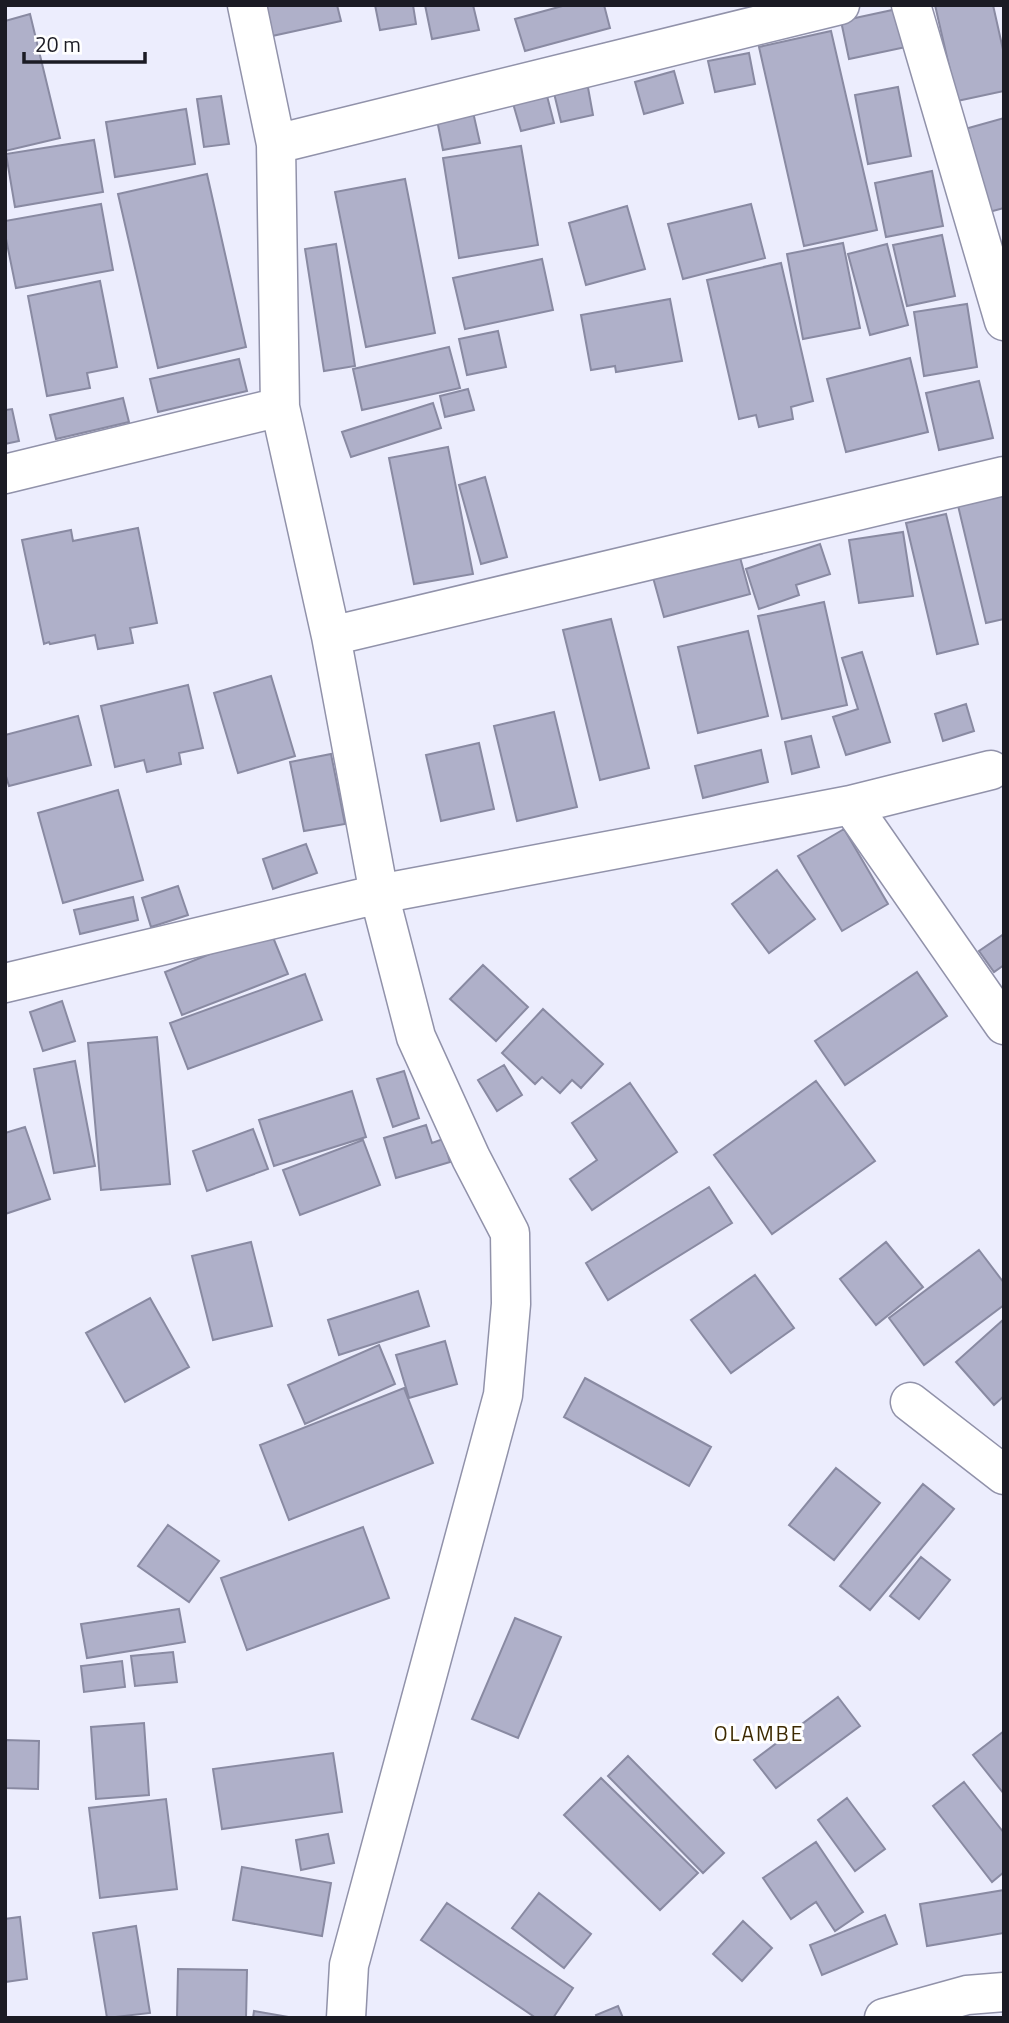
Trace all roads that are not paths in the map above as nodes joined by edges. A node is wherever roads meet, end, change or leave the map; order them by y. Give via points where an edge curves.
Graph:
1 (247, 5) edge
2 (840, 5) edge
3 (911, 5) edge
4 (276, 144) junction
5 (1004, 321) edge
6 (280, 407) junction
7 (5, 474) edge
8 (1004, 475) edge
9 (331, 636) junction
10 (991, 770) dead end
11 (851, 805) junction
12 (379, 894) junction
13 (5, 983) edge
14 (1004, 1025) edge
15 (910, 1402) dead end
16 (1004, 1475) edge
17 (1004, 1992) edge
18 (346, 2018) edge
19 (884, 2018) edge

1 - 4 street
2 - 4 street
3 - 5 street
4 - 6 street
6 - 7 street
6 - 9 street
8 - 9 street
9 - 12 street
10 - 11 street
11 - 12 street
11 - 14 street
12 - 13 street
12 - 18 street via 416,1037 510,1233 511,1304 503,1395 349,1965
15 - 16 street
17 - 19 street via 967,1995

